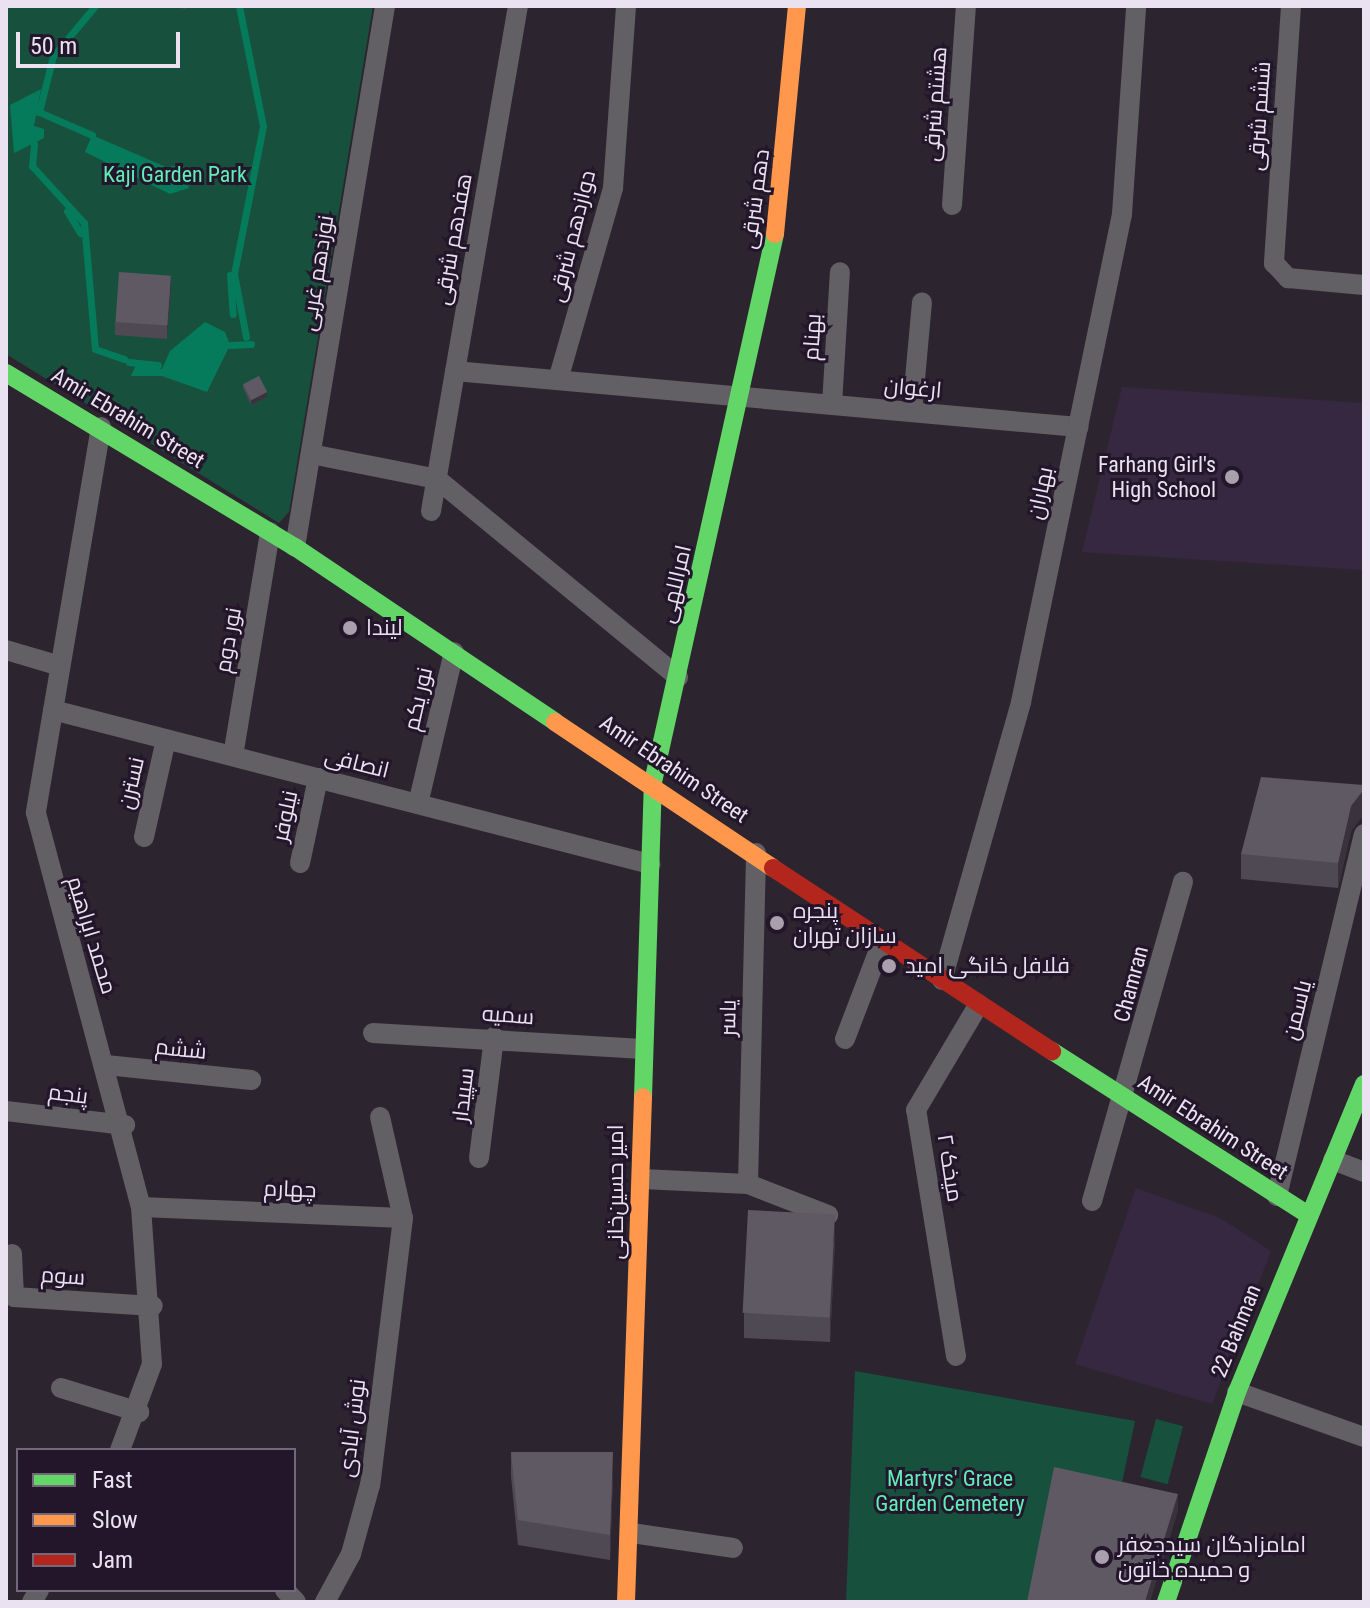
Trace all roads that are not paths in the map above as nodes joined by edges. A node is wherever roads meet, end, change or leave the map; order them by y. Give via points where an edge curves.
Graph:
1 (385, 6) edge
2 (518, 6) edge
3 (626, 6) edge
4 (797, 6) edge
5 (966, 6) edge
6 (1136, 6) edge
7 (1291, 6) edge
8 (952, 205) dead end
9 (840, 272) dead end
10 (1364, 285) edge
11 (922, 302) dead end
12 (455, 371) junction
13 (6, 373) edge
14 (558, 380) junction
15 (743, 397) junction
16 (832, 405) junction
17 (912, 412) junction
18 (101, 427) junction
19 (1078, 427) junction
20 (311, 454) junction
21 (437, 479) junction
22 (431, 511) dead end
23 (270, 532) junction
24 (295, 547) junction
25 (6, 650) edge
26 (454, 652) junction
27 (60, 666) junction
28 (678, 677) junction
29 (53, 710) junction
30 (166, 739) junction
31 (233, 756) junction
32 (318, 778) junction
33 (653, 782) junction
34 (418, 804) junction
35 (1364, 834) edge
36 (144, 837) dead end
37 (756, 853) junction
38 (300, 863) dead end
39 (650, 864) junction
40 (1183, 882) dead end
41 (882, 942) junction
42 (942, 980) junction
43 (979, 1004) junction
44 (373, 1033) dead end
45 (494, 1037) junction
46 (845, 1039) dead end
47 (639, 1049) junction
48 (106, 1065) junction
49 (251, 1080) dead end
50 (1364, 1084) edge
51 (1124, 1098) junction
52 (6, 1111) edge
53 (380, 1117) dead end
54 (125, 1125) junction
55 (479, 1158) dead end
56 (1333, 1160) junction
57 (1364, 1172) edge
58 (642, 1179) junction
59 (748, 1184) junction
60 (1277, 1196) junction
61 (1092, 1201) dead end
62 (141, 1207) junction
63 (828, 1215) edge
64 (1308, 1215) junction
65 (403, 1218) junction
66 (12, 1254) dead end
67 (153, 1306) junction
68 (956, 1356) dead end
69 (61, 1388) dead end
70 (1237, 1392) junction
71 (139, 1412) junction
72 (1364, 1437) edge
73 (121, 1448) edge
74 (632, 1533) junction
75 (733, 1548) dead end
76 (325, 1602) edge
77 (626, 1602) edge
78 (1166, 1602) edge

1 - 20 street, نوزدهم غربی
2 - 12 street, هفدهم شرقی
3 - 14 street, دوازدهم شرقی via 613,188
4 - 15 main road, دهم شرقی via 782,203
5 - 8 street, هشتم شرقی
6 - 19 street, بهاران via 1122,214
7 - 10 street, ششم شرقی via 1275,230 1277,274
9 - 16 street, بهنام
11 - 17 street
12 - 14 street, ارغوان
12 - 21 street, هفدهم شرقی
13 - 18 main road, Amir Ebrahim Street
14 - 15 street, ارغوان
15 - 16 street, ارغوان
15 - 28 main road, امراللهی
16 - 17 street, ارغوان
17 - 19 street, ارغوان
18 - 23 main road, Amir Ebrahim Street
18 - 27 street, محمد ابراهیم
19 - 42 street, بهاران via 1021,702
20 - 21 street
20 - 24 street, نوزدهم غربی
21 - 22 street, هفدهم شرقی
21 - 28 street
23 - 24 main road, Amir Ebrahim Street
23 - 31 street, نور دوم
24 - 26 main road, Amir Ebrahim Street
25 - 27 street
26 - 33 main road, Amir Ebrahim Street
26 - 34 street, نور یکم
27 - 29 street, محمد ابراهیم
28 - 33 main road, امراللهی
29 - 30 street, انصافی
29 - 48 street, محمد ابراهیم via 38,841
30 - 31 street, انصافی
30 - 36 street, نسترن
31 - 32 street, انصافی
32 - 34 street, انصافی
32 - 38 street, نیلوفر
33 - 37 main road, Amir Ebrahim Street
33 - 39 main road, امیر حسین‌خانی
34 - 39 street, انصافی
35 - 60 street, یاسمن
37 - 41 main road, Amir Ebrahim Street
37 - 59 street, یاسر
39 - 47 main road, امیر حسین‌خانی
40 - 51 street, Chamran
41 - 42 main road, Amir Ebrahim Street
41 - 46 street
42 - 43 main road, Amir Ebrahim Street
43 - 51 main road, Amir Ebrahim Street
43 - 68 street, میخک ۲ via 916,1110
44 - 45 street, سمیه
45 - 47 street, سمیه
45 - 55 street, سپیدار
47 - 58 main road, امیر حسین‌خانی
48 - 49 street, ششم
48 - 54 street, محمد ابراهیم
50 - 56 main road, 22 Bahman
51 - 60 main road, Amir Ebrahim Street
51 - 61 street, Chamran
52 - 54 street, پنجم
53 - 65 street
54 - 62 street, محمد ابراهیم
56 - 57 street
56 - 64 main road, 22 Bahman
58 - 59 street
58 - 74 main road, امیر حسین‌خانی
59 - 63 street
60 - 64 main road, Amir Ebrahim Street
62 - 65 street, چهارم
62 - 67 street, محمد ابراهیم
64 - 70 main road, 22 Bahman
65 - 76 street, نوش آبادی via 370,1485 351,1554
66 - 67 street, سوم via 14,1297
67 - 71 street, محمد ابراهیم via 152,1364
69 - 71 street
70 - 72 street
70 - 78 main road, 22 Bahman
71 - 73 street, محمد ابراهیم
74 - 75 street
74 - 77 main road, امیر حسین‌خانی

